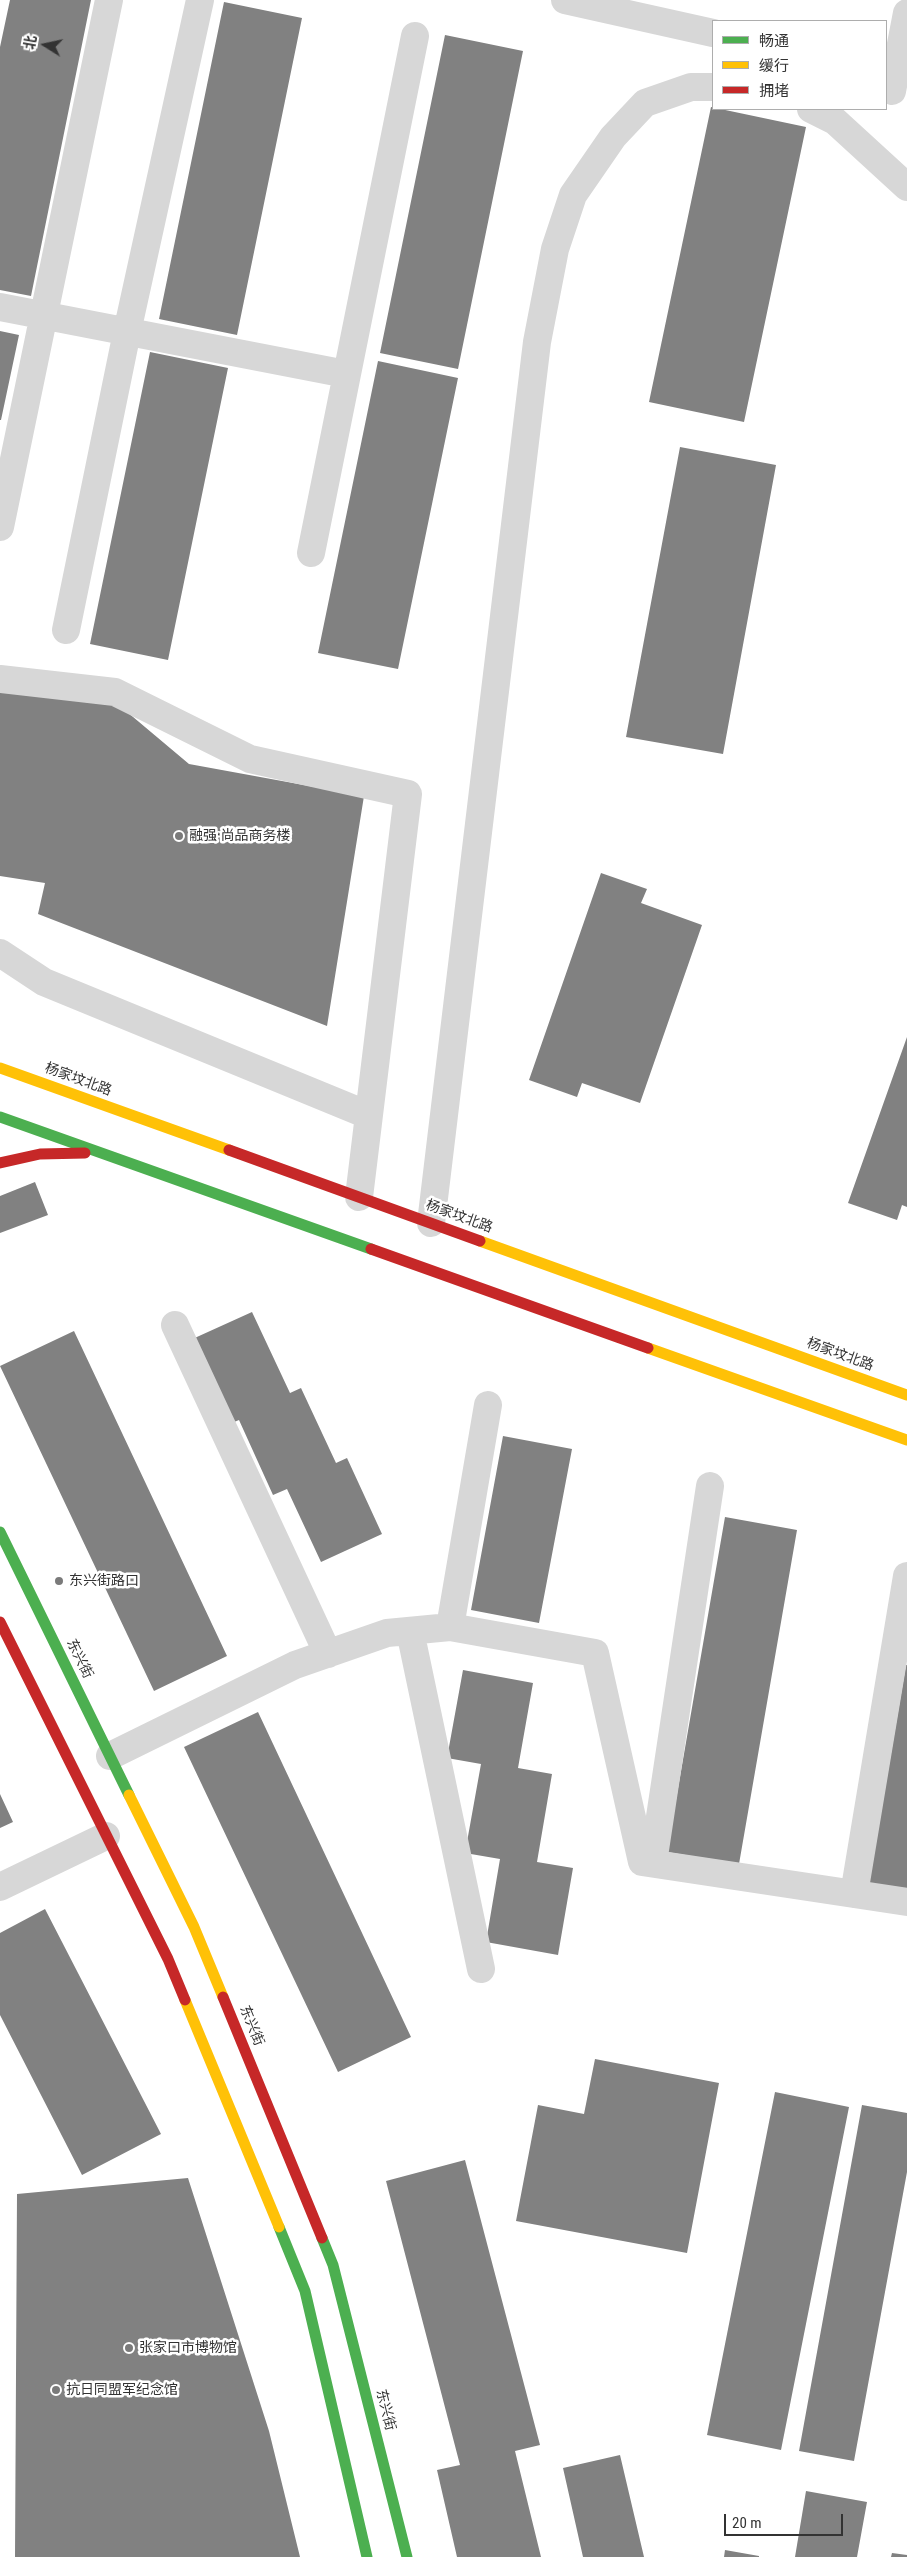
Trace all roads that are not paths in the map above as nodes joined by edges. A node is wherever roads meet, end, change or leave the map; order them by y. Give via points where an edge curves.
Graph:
1 (109, 0) edge
2 (200, 0) edge
3 (565, 0) edge
4 (907, 13) edge
5 (712, 33) edge
6 (415, 36) dead end
7 (712, 87) edge
8 (895, 93) edge
9 (813, 110) edge
10 (907, 187) edge
11 (0, 307) edge
12 (43, 315) junction
13 (127, 332) junction
14 (346, 374) junction
15 (0, 527) edge
16 (311, 553) dead end
17 (66, 630) dead end
18 (0, 679) edge
19 (0, 953) edge
20 (0, 1068) edge
21 (368, 1115) junction
22 (0, 1117) edge
23 (102, 1153) junction
24 (0, 1162) edge
25 (359, 1197) junction
26 (431, 1223) junction
27 (175, 1325) dead end
28 (907, 1395) edge
29 (488, 1405) dead end
30 (907, 1440) edge
31 (710, 1486) dead end
32 (0, 1532) edge
33 (907, 1576) edge
34 (0, 1622) edge
35 (450, 1627) junction
36 (410, 1630) junction
37 (328, 1654) junction
38 (110, 1756) junction
39 (111, 1834) junction
40 (653, 1863) junction
41 (0, 1886) edge
42 (854, 1894) junction
43 (907, 1902) edge
44 (481, 1969) dead end
45 (367, 2557) edge
46 (407, 2557) edge

1 - 12 street
2 - 13 street
3 - 5 street
4 - 8 street
6 - 14 street
7 - 26 street via 691,88 645,103 613,137 573,195 554,249 535,362
9 - 10 street via 835,121
11 - 12 street
12 - 13 street
12 - 15 street
13 - 14 street
13 - 17 street
14 - 16 street
18 - 21 street via 115,692 250,759 408,794
19 - 21 street via 44,982
20 - 25 main road, 杨家坟北路
21 - 25 street
22 - 23 main road
23 - 24 main road via 40,1154
23 - 30 main road
25 - 26 main road, 杨家坟北路
26 - 28 main road, 杨家坟北路
27 - 37 street
29 - 35 street
31 - 40 street
32 - 38 main road, 东兴街
33 - 42 street
34 - 39 main road
35 - 36 street
35 - 40 street via 596,1653 642,1862
36 - 37 street via 387,1633
36 - 44 street
37 - 38 street via 296,1665
38 - 46 main road, 东兴街 via 136,1820 194,1928 333,2265
39 - 41 street
39 - 45 main road via 168,1959 305,2291
40 - 42 street
42 - 43 street

